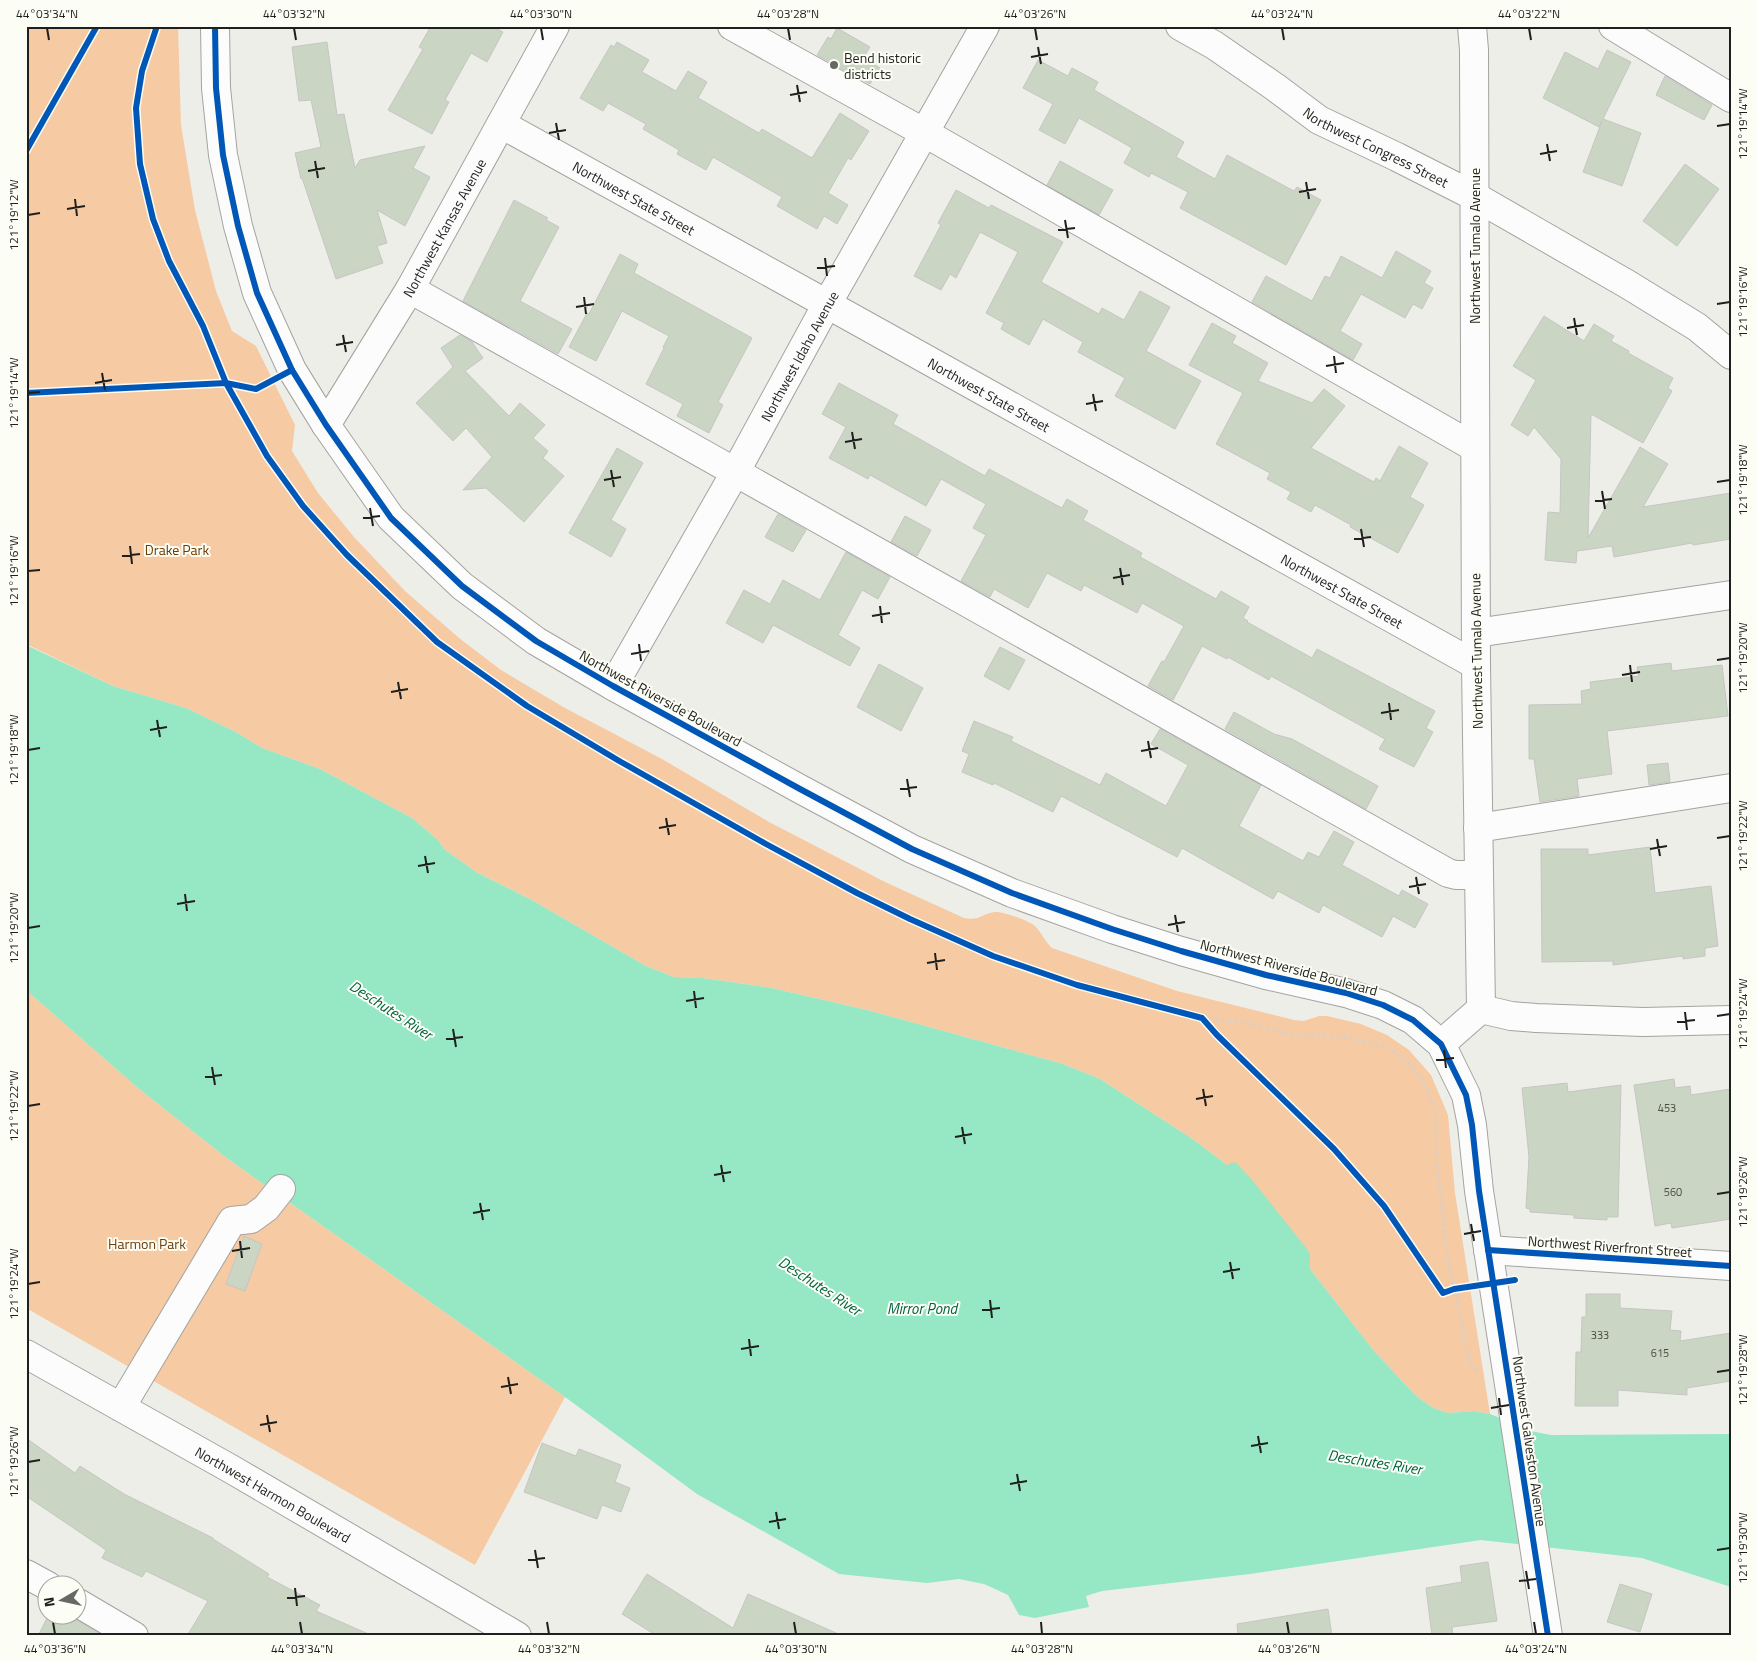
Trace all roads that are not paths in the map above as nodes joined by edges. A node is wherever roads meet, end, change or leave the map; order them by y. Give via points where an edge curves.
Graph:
1 (215, 26) edge
2 (555, 26) edge
3 (732, 26) edge
4 (985, 26) edge
5 (1180, 26) edge
6 (1472, 26) edge
7 (1613, 26) edge
8 (1731, 98) edge
9 (501, 124) junction
10 (925, 133) junction
11 (1474, 196) junction
12 (410, 289) junction
13 (827, 304) junction
14 (1731, 355) edge
15 (326, 425) junction
16 (1474, 447) junction
17 (736, 472) junction
18 (1731, 595) edge
19 (1476, 633) junction
20 (1476, 665) junction
21 (613, 686) junction
22 (1731, 788) edge
23 (1478, 828) junction
24 (1478, 875) junction
25 (1482, 1009) junction
26 (1731, 1020) edge
27 (1441, 1044) junction
28 (281, 1190) dead end
29 (1488, 1250) junction
30 (1731, 1266) edge
31 (26, 1354) edge
32 (121, 1407) junction
33 (26, 1574) edge
34 (38, 1581) edge
35 (88, 1610) edge
36 (508, 1634) edge
37 (134, 1636) edge
38 (1548, 1636) edge

1 - 15 street, Northwest Riverside Boulevard via 216,88 223,155 238,226 257,293 292,370
2 - 9 street, Northwest Kansas Avenue
3 - 10 street
4 - 10 street, Northwest Idaho Avenue
5 - 11 street, Northwest Congress Street via 1214,45 1319,120
6 - 11 street, Northwest Tumalo Avenue
7 - 8 street
9 - 12 street, Northwest Kansas Avenue
9 - 13 street, Northwest State Street
10 - 13 street, Northwest Idaho Avenue
10 - 16 street
11 - 14 street, Northwest Congress Street via 1697,327
11 - 16 street, Northwest Tumalo Avenue
12 - 15 street, Northwest Kansas Avenue
12 - 17 street
13 - 17 street, Northwest Idaho Avenue
13 - 20 street, Northwest State Street
15 - 21 street, Northwest Riverside Boulevard via 391,518 462,586 536,641
16 - 19 street, Northwest Tumalo Avenue
17 - 21 street, Northwest Idaho Avenue
17 - 24 street via 1448,873
18 - 19 street
19 - 20 street, Northwest Tumalo Avenue
20 - 23 street, Northwest Tumalo Avenue
21 - 27 street, Northwest Riverside Boulevard via 912,849 1012,893 1181,951 1383,1005 1413,1020
22 - 23 street
23 - 24 street, Northwest Tumalo Avenue
24 - 25 street, Northwest Tumalo Avenue
25 - 26 street via 1536,1018 1644,1022
25 - 27 street
27 - 29 street via 1466,1095
28 - 32 street via 266,1208 251,1218 232,1221
29 - 30 street, Northwest Riverfront Street
29 - 38 street, Northwest Galveston Avenue
31 - 32 street, Northwest Harmon Boulevard
32 - 36 street, Northwest Harmon Boulevard
33 - 34 street
35 - 37 street

